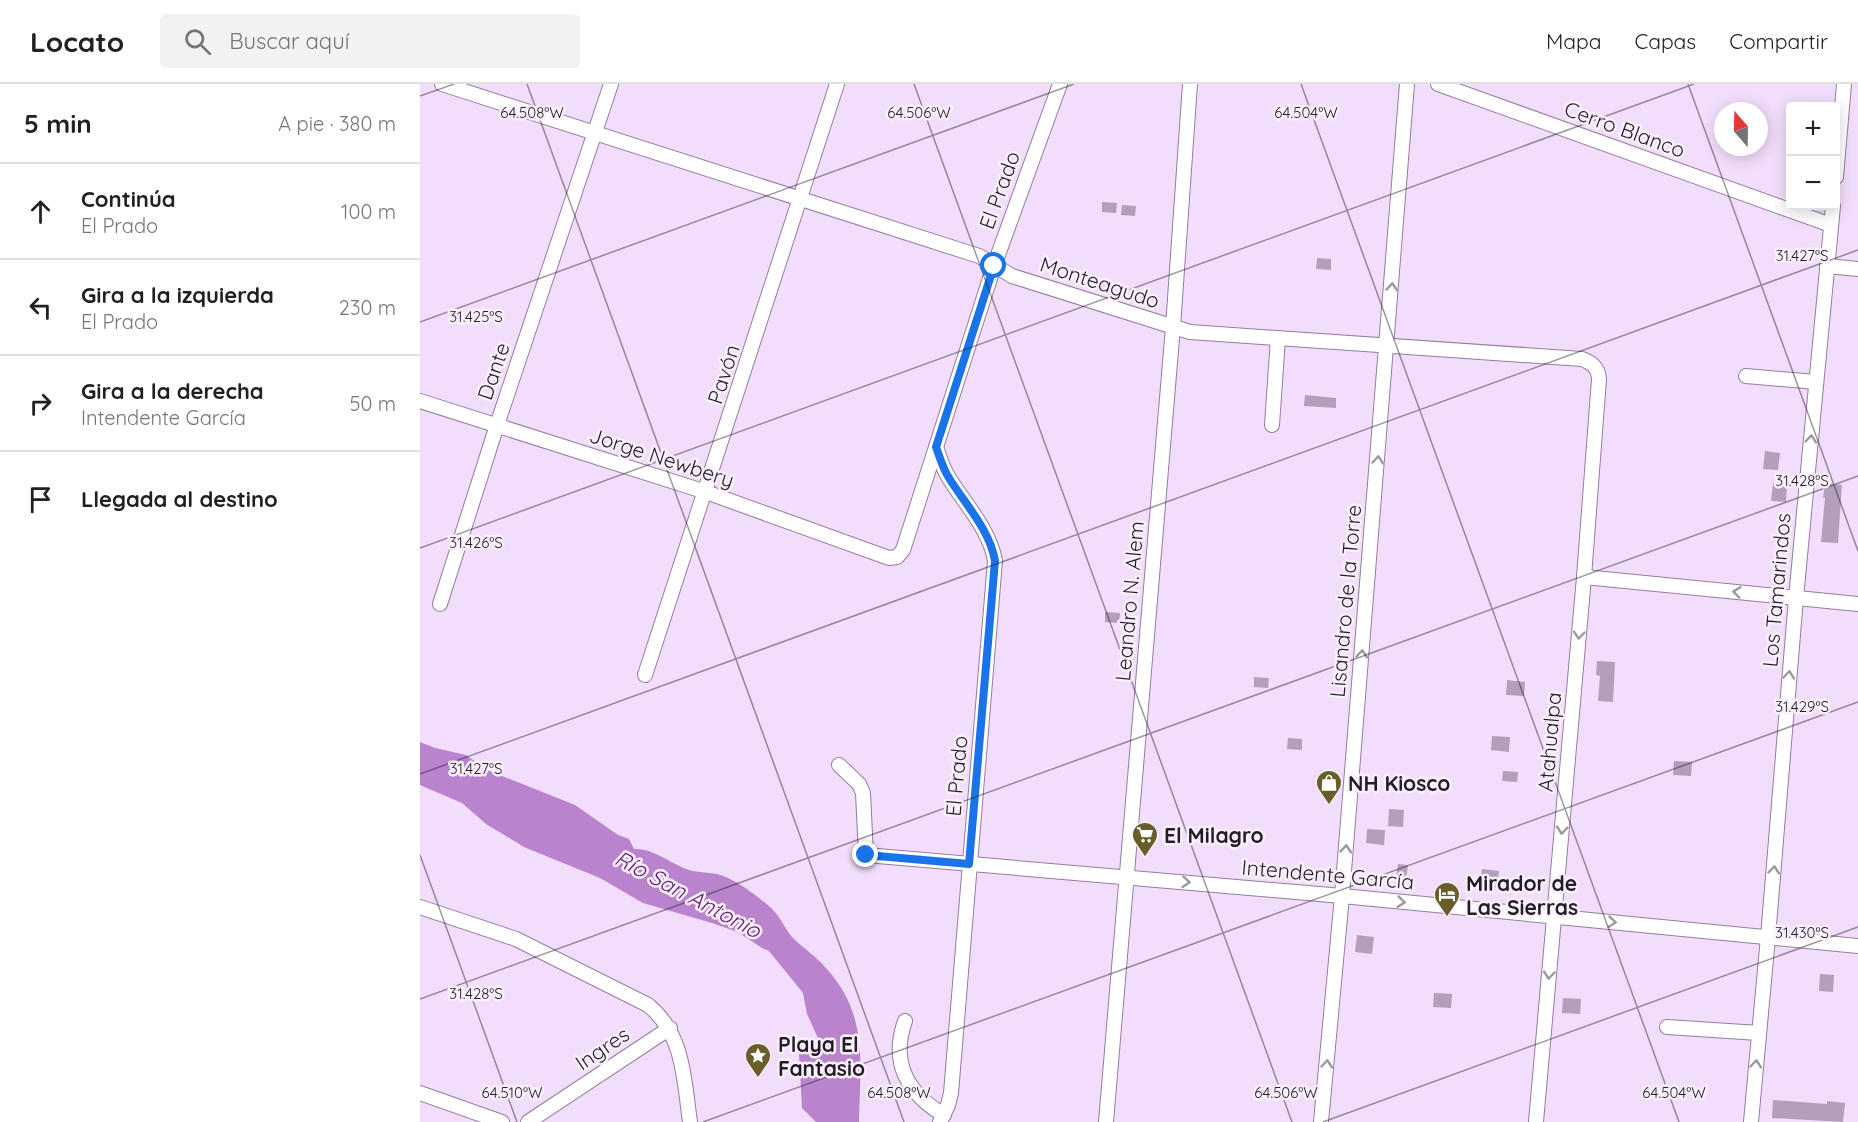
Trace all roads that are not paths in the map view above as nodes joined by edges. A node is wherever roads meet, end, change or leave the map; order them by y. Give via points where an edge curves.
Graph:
1 (442, 84) edge
2 (611, 84) edge
3 (837, 84) edge
4 (1060, 84) edge
5 (1190, 84) edge
6 (1407, 84) edge
7 (1438, 84) edge
8 (1844, 84) edge
9 (596, 133) junction
10 (1838, 156) edge
11 (801, 200) junction
12 (1833, 210) edge
13 (1831, 225) junction
14 (994, 266) junction
15 (1827, 266) junction
16 (1858, 269) edge
17 (1173, 327) junction
18 (1278, 338) junction
19 (1387, 345) junction
20 (1594, 366) joint
21 (1746, 376) dead end
22 (1816, 382) junction
23 (420, 401) edge
24 (496, 425) junction
25 (1272, 425) dead end
26 (936, 447) junction
27 (927, 475) junction
28 (948, 476) junction
29 (706, 492) junction
30 (889, 558) joint
31 (1584, 577) junction
32 (1796, 598) junction
33 (440, 604) dead end
34 (1858, 604) edge
35 (645, 675) dead end
36 (839, 765) dead end
37 (969, 864) junction
38 (1128, 877) junction
39 (1342, 896) junction
40 (420, 908) edge
41 (1554, 917) junction
42 (1768, 937) junction
43 (1858, 946) edge
44 (905, 1021) dead end
45 (1667, 1027) dead end
46 (670, 1028) junction
47 (1759, 1033) junction
48 (420, 1094) edge
49 (942, 1119) edge
50 (502, 1122) edge
51 (528, 1122) edge
52 (690, 1122) edge
53 (1106, 1122) edge
54 (1322, 1122) edge
55 (1536, 1122) edge
56 (1751, 1122) edge

1 - 9 street, Monteagudo
2 - 9 street, Dante
3 - 11 street, Pavón
4 - 14 street, El Prado
5 - 17 street, Leandro N. Alem
19 -> 6 street, Lisandro de la Torre
7 - 13 street, Cerro Blanco
8 - 10 street
9 - 11 street, Monteagudo
9 - 24 street, Dante
11 - 14 street, Monteagudo via 979,256
11 - 29 street, Pavón
12 - 13 street, Los Tamarindos
13 - 15 street, Los Tamarindos
14 - 17 street, Monteagudo via 1012,276
14 - 26 street, El Prado
15 - 16 street
15 - 22 street, Los Tamarindos
17 - 18 street, Monteagudo via 1190,332
17 - 38 street, Leandro N. Alem
18 - 19 street, Monteagudo
18 - 25 street
19 - 20 street, Monteagudo via 1582,359
39 -> 19 street, Lisandro de la Torre
20 - 31 street, Atahualpa via 1599,379
21 - 22 street
32 -> 22 street, Los Tamarindos
23 - 24 street, Jorge Newbery
24 - 29 street, Jorge Newbery
24 - 33 street, Dante
26 - 27 street, El Prado
26 - 28 street, El Prado
27 - 28 street
27 - 30 street, El Prado via 903,550 897,557
28 - 37 street, El Prado via 986,534 995,561
29 - 30 street, Jorge Newbery
29 - 35 street, Pavón
32 -> 31 street
31 -> 41 street, Atahualpa
32 - 34 street
42 -> 32 street, Los Tamarindos
36 - 37 street, Intendente García via 859,784 863,794 866,855
37 - 38 street, Intendente García
37 - 49 street, El Prado via 951,1093
38 -> 39 street, Intendente García
38 - 53 street, Leandro N. Alem
39 -> 41 street, Intendente García
54 -> 39 street, Lisandro de la Torre
40 - 46 street via 496,931 535,948 648,1005
41 -> 42 street, Intendente García
41 -> 55 street, Atahualpa
42 - 43 street, Intendente García
42 - 47 street, Los Tamarindos
44 - 49 street via 899,1048 903,1068 910,1086
45 - 47 street
46 - 51 street, Ingres
46 - 52 street via 680,1057
56 -> 47 street, Los Tamarindos
48 - 50 street

